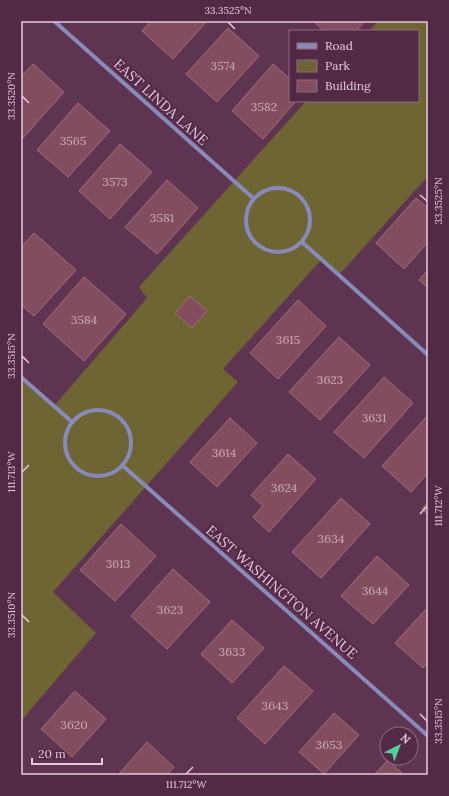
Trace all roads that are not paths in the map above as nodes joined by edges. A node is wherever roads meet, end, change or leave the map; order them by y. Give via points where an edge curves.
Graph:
1 (54, 21) edge
2 (253, 198) junction
3 (302, 242) junction
4 (428, 355) edge
5 (21, 377) edge
6 (72, 422) junction
7 (122, 465) junction
8 (428, 736) edge

1 - 2 street, EAST LINDA LANE
2 - 3 street via 246,210 245,220 248,234 254,242 263,249 281,253
2 - 3 street via 269,188 282,188 294,192 303,199 309,210 310,223
3 - 4 street
5 - 6 street
6 - 7 street via 66,436 66,450 69,459 78,469 98,476 109,474
6 - 7 street via 85,412 100,409 113,413 124,421 130,432 132,445
7 - 8 street, EAST WASHINGTON AVENUE

